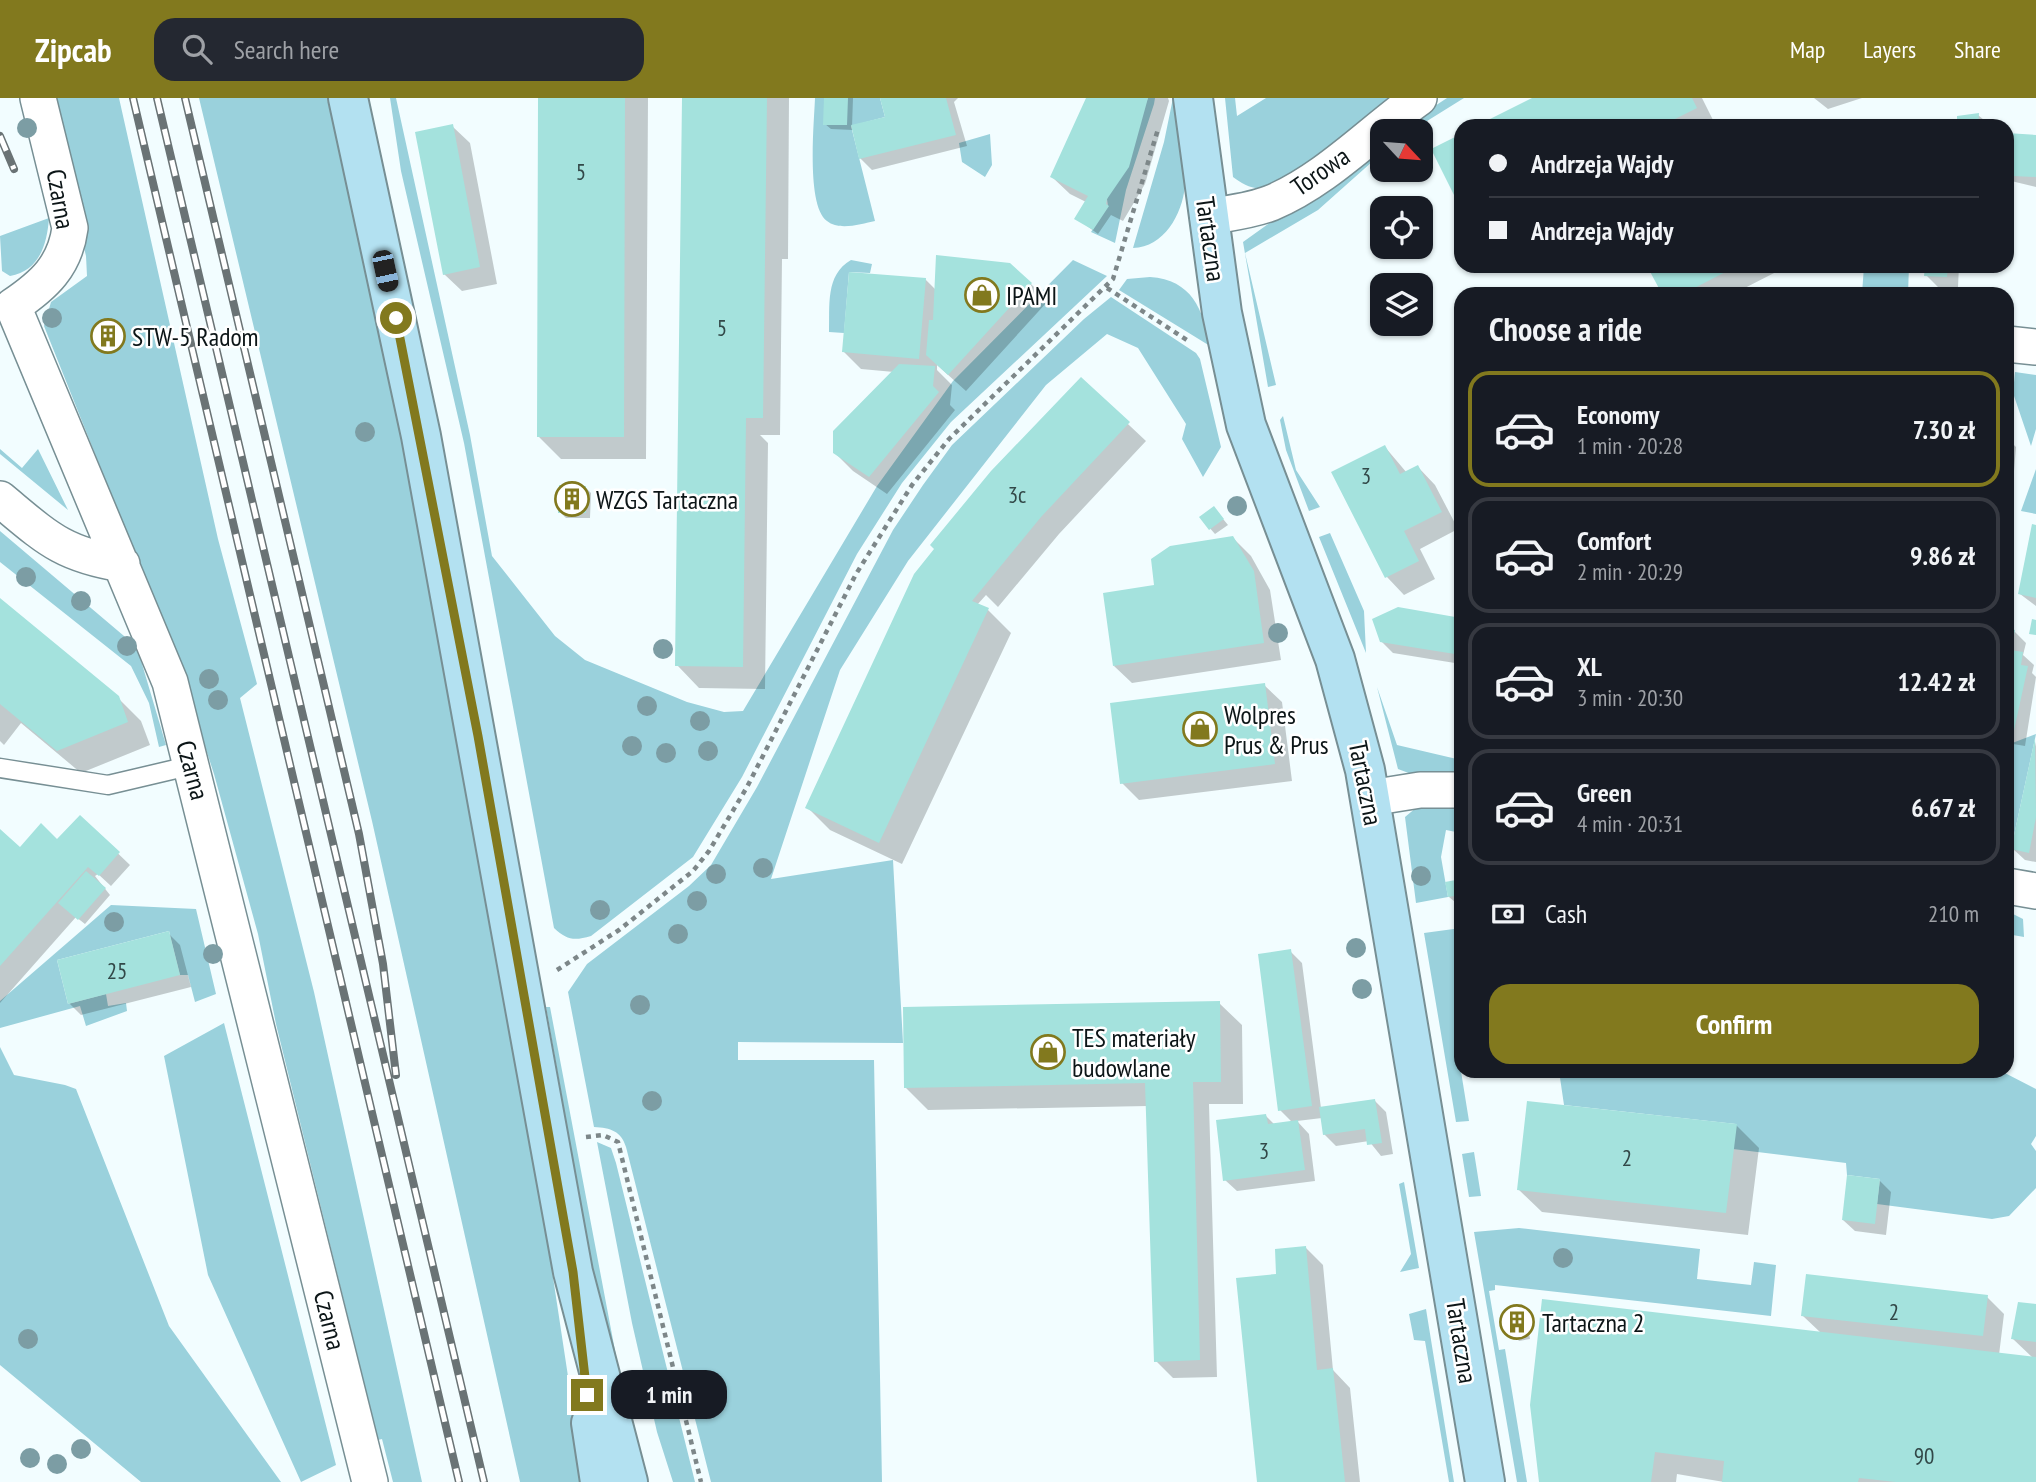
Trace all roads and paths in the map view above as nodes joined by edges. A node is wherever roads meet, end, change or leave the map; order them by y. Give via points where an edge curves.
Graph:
1 (38, 98) edge
2 (1193, 98) edge
3 (1419, 98) edge
4 (351, 106) edge
5 (1160, 124) dead end
6 (1208, 217) junction
7 (1107, 288) junction
8 (6, 297) edge
9 (1194, 345) dead end
10 (2014, 345) edge
11 (2036, 347) edge
12 (0, 499) edge
13 (122, 564) junction
14 (193, 765) junction
15 (0, 768) edge
16 (1454, 790) edge
17 (1370, 798) junction
18 (2014, 887) edge
19 (2036, 891) edge
20 (552, 976) dead end
21 (583, 1138) dead end
22 (573, 1272) junction
23 (370, 1482) edge
24 (600, 1482) edge
25 (628, 1482) edge
26 (701, 1482) edge
27 (1485, 1482) edge

1 - 8 street, Czarna via 70,228 68,246 50,277
2 - 6 main road, Tartaczna
3 - 6 street, Torowa via 1293,191 1251,209
4 - 22 main road via 421,436
5 - 7 path via 1119,265
6 - 17 main road, Tartaczna via 1246,425 1335,659 1355,724
7 - 9 path
7 - 20 path via 949,439 912,485 856,574 709,851 692,871
8 - 13 street, Czarna
10 - 11 street
12 - 13 street via 55,545
13 - 14 street, Czarna via 170,682
14 - 15 lane via 108,785
14 - 23 street, Czarna
16 - 17 street
17 - 27 main road, Tartaczna
18 - 19 street
21 - 26 path via 603,1135 618,1142
22 - 24 main road
22 - 25 main road

